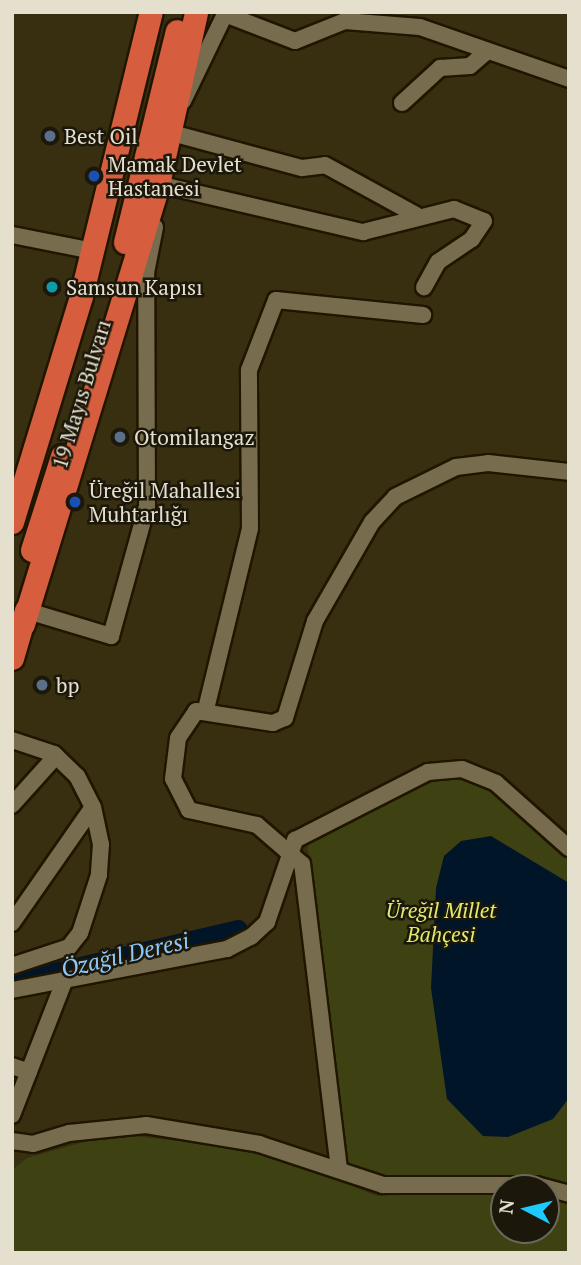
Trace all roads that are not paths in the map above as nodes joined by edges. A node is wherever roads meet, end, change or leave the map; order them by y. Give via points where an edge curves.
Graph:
1 (151, 12) edge
2 (181, 12) edge
3 (196, 12) edge
4 (225, 13) edge
5 (485, 53) junction
6 (569, 79) edge
7 (402, 103) dead end
8 (175, 125) junction
9 (158, 184) junction
10 (416, 215) junction
11 (155, 227) dead end
12 (12, 234) edge
13 (93, 251) junction
14 (424, 287) dead end
15 (423, 315) dead end
16 (569, 472) edge
17 (12, 522) edge
18 (21, 615) edge
19 (12, 658) edge
20 (206, 709) junction
21 (12, 740) edge
22 (56, 756) junction
23 (12, 805) edge
24 (93, 807) junction
25 (569, 848) edge
26 (290, 850) junction
27 (12, 923) edge
28 (12, 966) edge
29 (65, 979) junction
30 (12, 990) edge
31 (12, 1066) edge
32 (29, 1072) junction
33 (12, 1115) edge
34 (12, 1142) edge
35 (339, 1169) junction
36 (569, 1194) edge

1 - 13 highway, 19 Mayıs Bulvarı
2 - 18 highway, 19 Mayıs Bulvarı via 130,223 45,508
3 - 8 highway
4 - 5 street via 295,41 345,21 420,27
4 - 8 street
5 - 6 street
5 - 7 street via 470,66 440,68
8 - 9 highway
8 - 10 street via 302,168 325,165
9 - 10 street via 363,232
9 - 18 highway
10 - 14 street via 454,209 484,221 472,239 438,262
11 - 18 street via 146,273 147,506 111,636
12 - 13 street
13 - 17 highway, 19 Mayıs Bulvarı
15 - 20 street via 276,300 248,370 250,528
16 - 20 street via 477,464 421,480 395,496 372,522 315,621 285,718 260,721
18 - 19 highway
20 - 26 street via 187,718 178,738 178,798 201,816 257,825
21 - 22 street
22 - 23 street
22 - 24 street via 77,776
24 - 27 street
24 - 28 street via 99,875 80,933 69,947
25 - 26 street via 496,783 447,769 405,781 391,794 314,828
26 - 29 street via 267,922 251,937 227,949
26 - 35 street via 304,871
29 - 30 street
29 - 32 street
31 - 32 street
32 - 33 street
34 - 35 street via 33,1144 69,1132 146,1125 259,1144
35 - 36 street via 408,1189 536,1185

